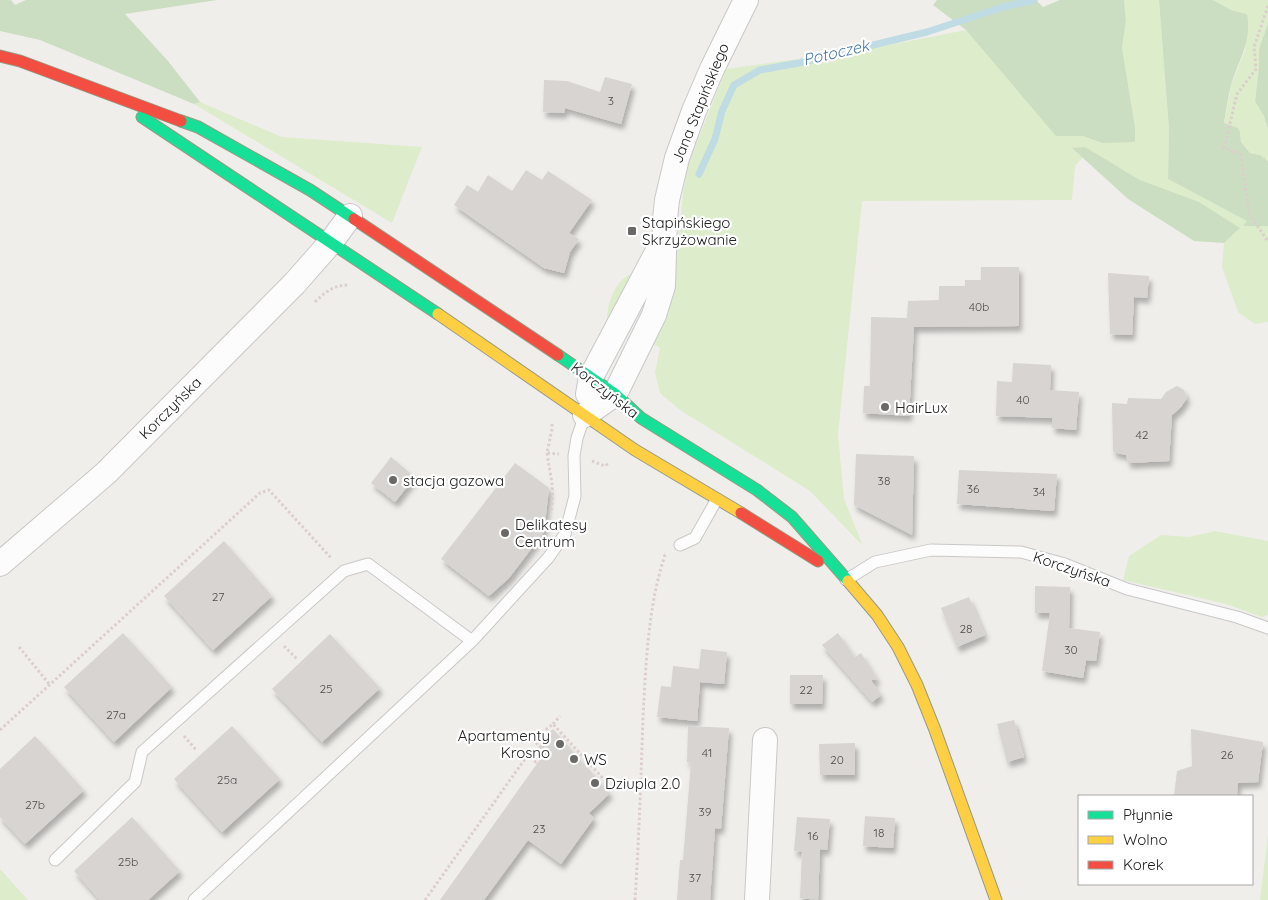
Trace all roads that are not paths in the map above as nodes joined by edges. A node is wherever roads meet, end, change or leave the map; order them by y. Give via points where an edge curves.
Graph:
1 (746, 0) edge
2 (0, 56) edge
3 (105, 92) junction
4 (350, 216) junction
5 (664, 239) junction
6 (331, 242) junction
7 (591, 377) junction
8 (615, 394) junction
9 (584, 415) junction
10 (717, 499) junction
11 (680, 545) road end
12 (0, 564) edge
13 (846, 580) junction
14 (1268, 628) edge
15 (472, 641) junction
16 (766, 740) dead end
17 (55, 860) dead end
18 (194, 900) edge
19 (758, 900) edge
20 (996, 900) edge

1 - 5 street, Jana Stapińskiego via 712,69 677,158 667,200
2 - 3 main road, Korczyńska
3 - 4 main road, Korczyńska via 198,126
3 - 6 main road, Korczyńska
4 - 6 street, Korczyńska
4 - 7 main road, Korczyńska
5 - 7 street, Jana Stapińskiego
5 - 8 street, Jana Stapińskiego via 660,301
6 - 9 main road, Korczyńska
6 - 12 street, Korczyńska via 295,283 106,472
7 - 8 main road, Korczyńska
7 - 9 street, Jana Stapińskiego
8 - 9 street, Jana Stapińskiego
8 - 13 main road, Korczyńska via 642,418 774,502 792,517
9 - 10 main road, Korczyńska
9 - 15 lane via 574,456 575,496 565,534 548,558
10 - 11 lane via 695,538
10 - 13 main road, Korczyńska
13 - 14 lane, Korczyńska via 875,562 931,550 1021,552 1065,564 1126,588
13 - 20 main road, Korczyńska via 887,630 917,685
15 - 17 lane via 368,564 344,571 142,752 135,782
15 - 18 lane
16 - 19 street

